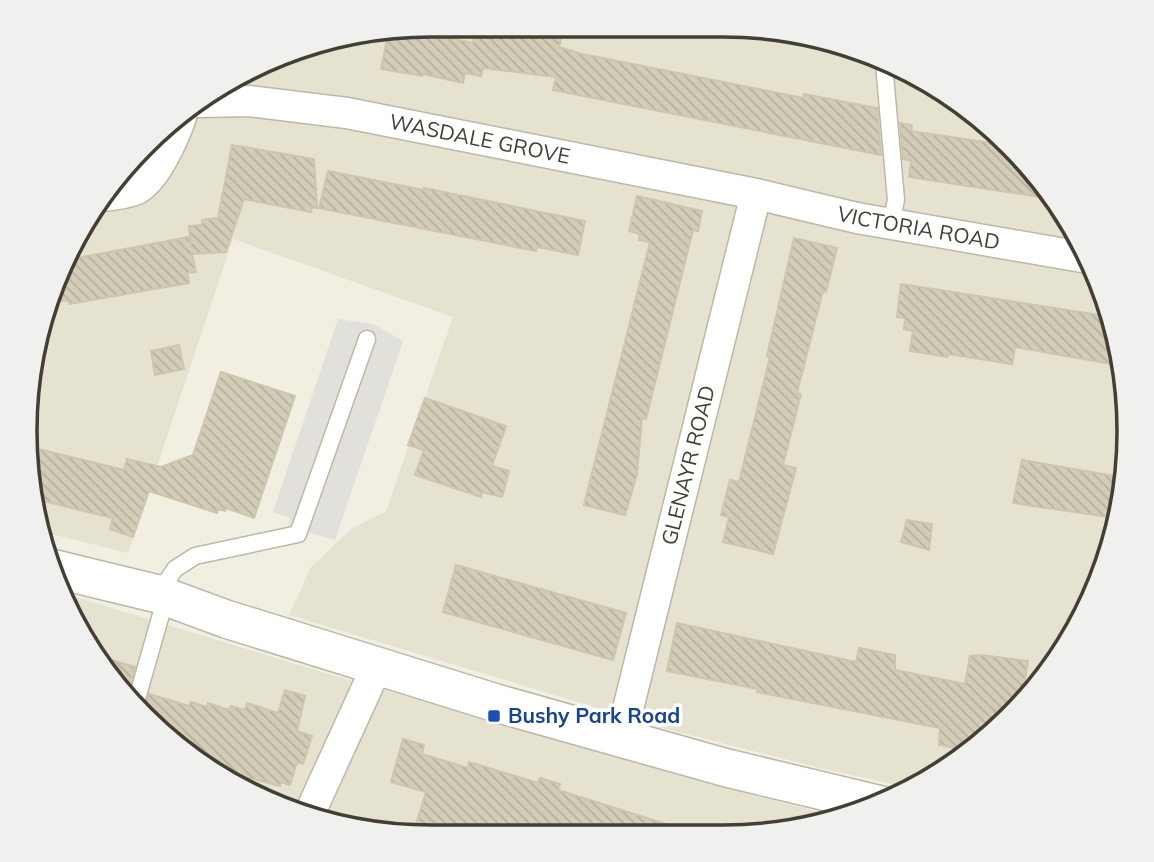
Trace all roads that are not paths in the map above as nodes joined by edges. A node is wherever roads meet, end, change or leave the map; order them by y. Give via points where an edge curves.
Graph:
1 (885, 72) edge
2 (214, 102) edge
3 (177, 130) edge
4 (116, 193) edge
5 (756, 194) junction
6 (891, 224) junction
7 (1076, 256) edge
8 (367, 339) dead end
9 (63, 571) edge
10 (162, 596) junction
11 (377, 666) junction
12 (138, 694) edge
13 (621, 737) junction
14 (860, 800) edge
15 (313, 807) edge

1 - 6 lane via 896,200
2 - 5 street, WASDALE GROVE via 248,101 347,113
3 - 4 street via 155,169 137,189
5 - 6 street, VICTORIA ROAD
5 - 13 street, GLENAYR ROAD
6 - 7 street, VICTORIA ROAD
8 - 10 lane via 298,534 195,556 175,569
9 - 10 street
10 - 11 street
10 - 12 lane
11 - 13 street
11 - 15 street
13 - 14 street

